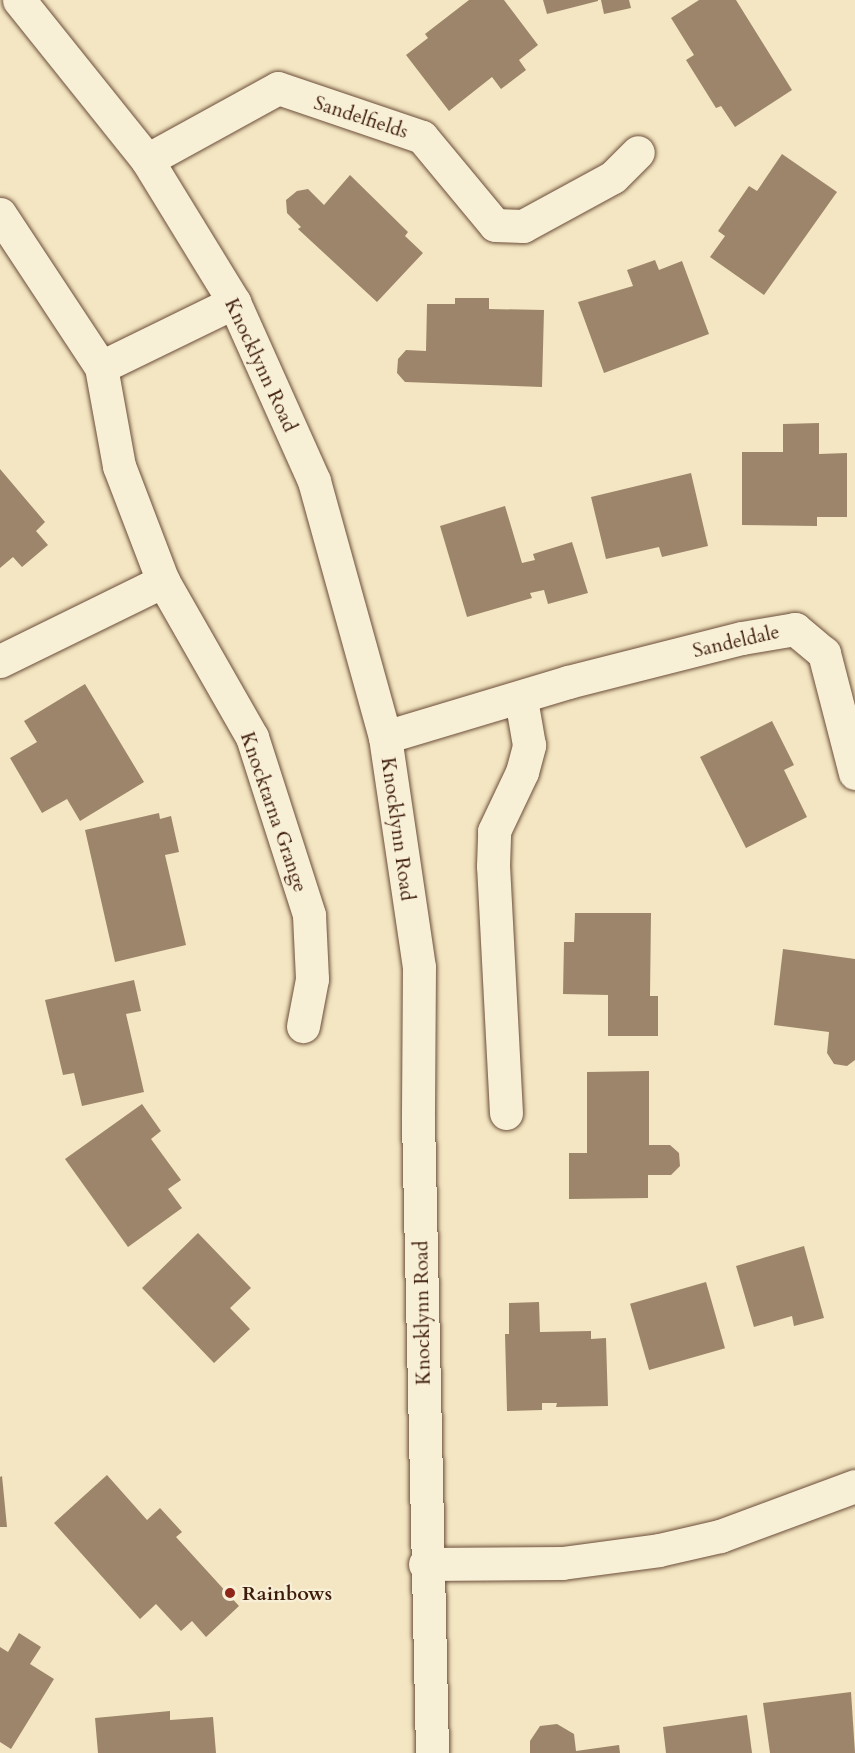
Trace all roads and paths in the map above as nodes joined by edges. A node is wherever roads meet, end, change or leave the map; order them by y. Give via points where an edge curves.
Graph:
1 (19, 0) edge
2 (638, 152) dead end
3 (147, 160) junction
4 (0, 214) edge
5 (234, 302) junction
6 (101, 367) junction
7 (163, 582) junction
8 (0, 661) edge
9 (521, 699) junction
10 (385, 737) junction
11 (855, 773) edge
12 (303, 1026) dead end
13 (506, 1113) dead end
14 (855, 1486) edge
15 (425, 1564) junction
16 (432, 1753) edge

1 - 3 street, Knocklynn Road
2 - 3 street, Sandelfields via 613,177 523,226 495,225 422,137 278,88
3 - 5 street, Knocklynn Road
4 - 6 street, Knocktarna Grange
5 - 6 street
5 - 10 street, Knocklynn Road via 314,481
6 - 7 street, Knocktarna Grange via 119,465
7 - 8 street
7 - 12 street, Knocktarna Grange via 252,737 309,915 312,979
9 - 10 street, Sandeldale
9 - 11 street, Sandeldale via 603,674 795,628 824,653
9 - 13 street via 529,745 522,772 494,831
10 - 15 street, Knocklynn Road via 419,967
14 - 15 street via 720,1536 658,1550 562,1563
15 - 16 street, Knocklynn Road

